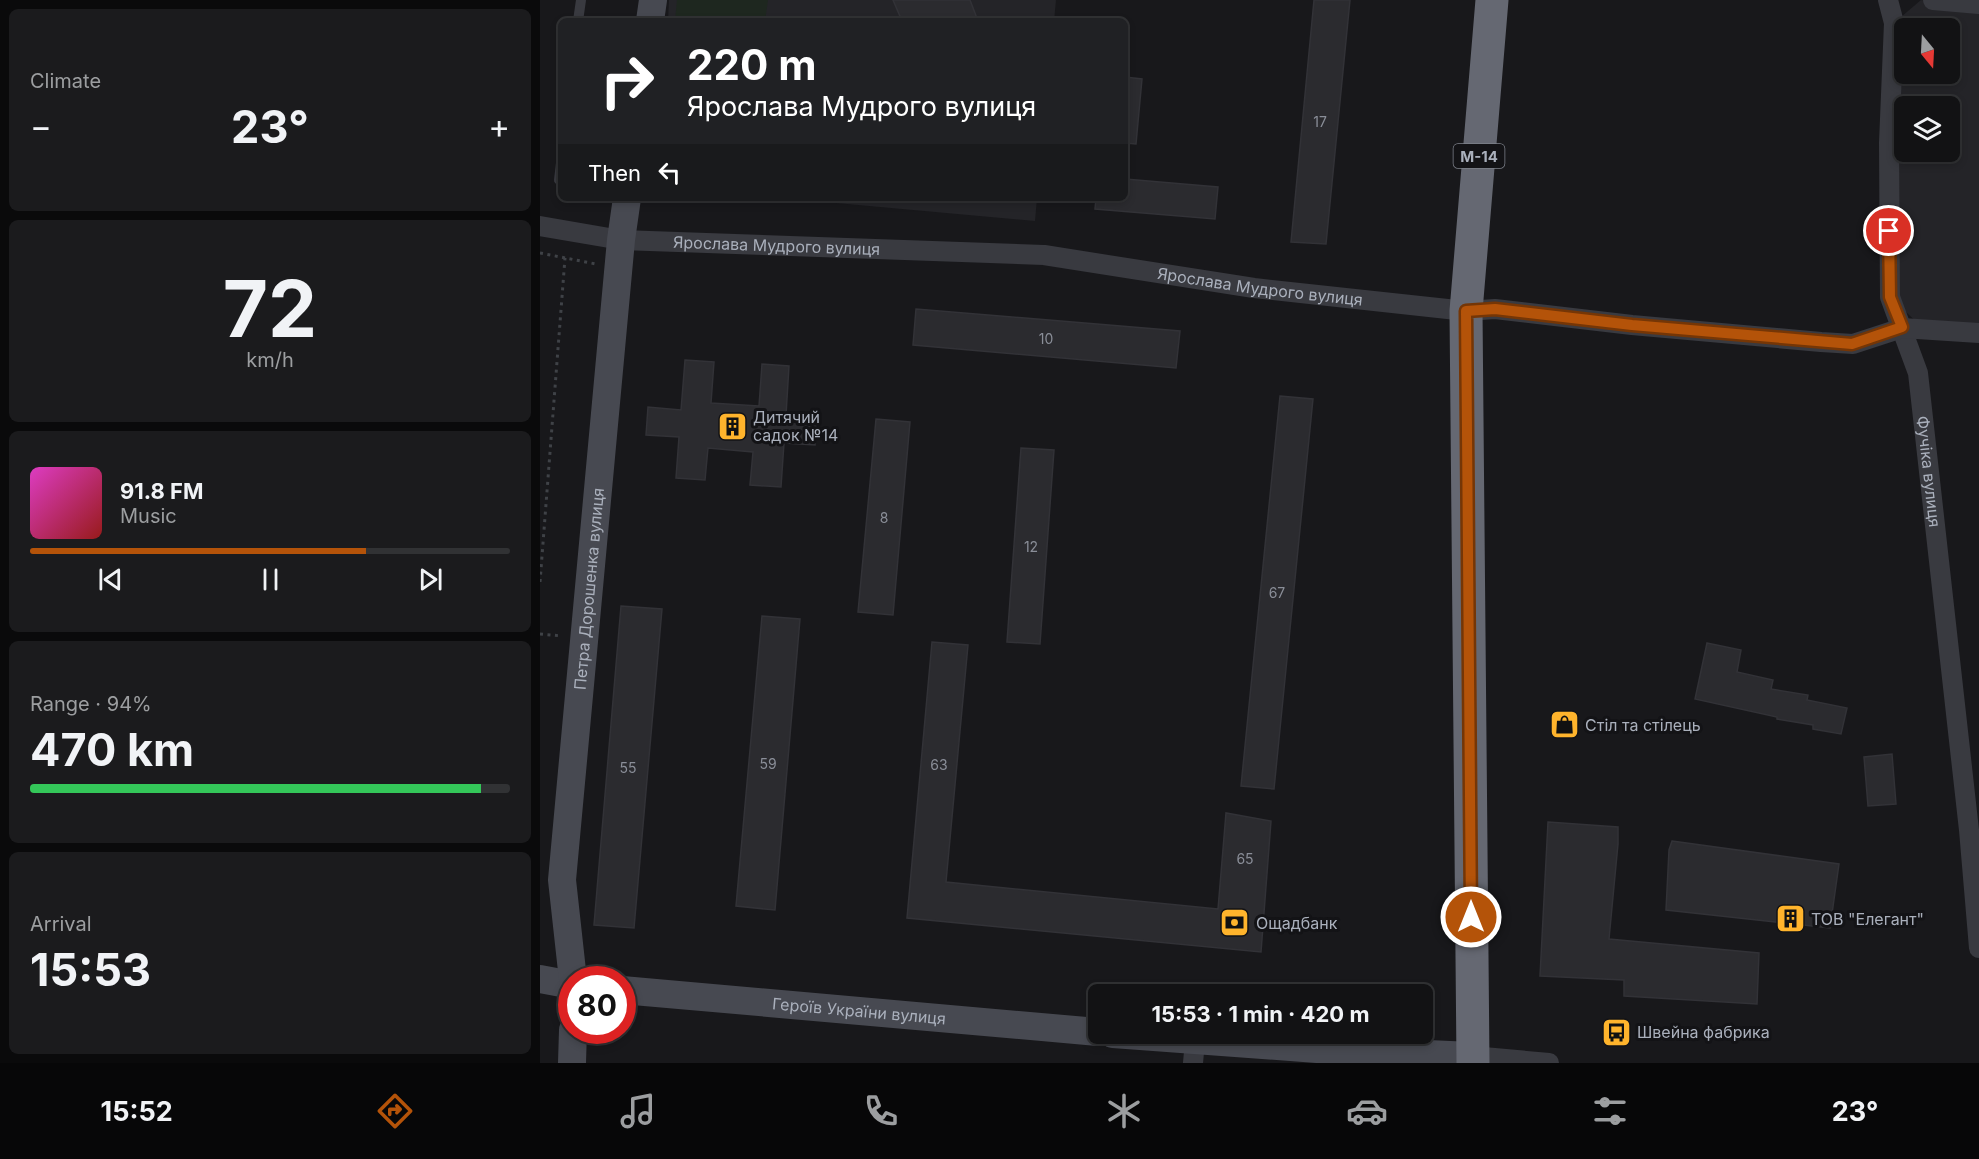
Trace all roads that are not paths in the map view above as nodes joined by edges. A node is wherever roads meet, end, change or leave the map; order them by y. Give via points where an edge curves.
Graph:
1 (580, 0) edge
2 (653, 0) edge
3 (1492, 0) edge
4 (1888, 0) edge
5 (1933, 0) edge
6 (1979, 4) edge
7 (578, 18) edge
8 (650, 18) edge
9 (627, 201) edge
10 (540, 226) edge
11 (621, 240) junction
12 (1466, 311) junction
13 (1902, 327) junction
14 (1979, 333) edge
15 (1979, 948) edge
16 (571, 966) edge
17 (540, 979) edge
18 (558, 982) edge
19 (636, 991) edge
20 (1088, 1031) edge
21 (573, 1044) edge
22 (1158, 1044) edge
23 (1194, 1052) edge
24 (1472, 1059) edge
25 (572, 1063) edge
26 (1548, 1063) edge

1 - 7 lane
2 - 8 main road
3 - 12 highway, М-14
4 - 13 street, Фучіка вулиця via 1894,23 1889,143 1890,297
5 - 6 street
9 - 11 main road, Петра Дорошенка вулиця
10 - 11 street, Ярослава Мудрого вулиця
11 - 12 street, Ярослава Мудрого вулиця via 1044,255 1254,288
11 - 16 main road, Петра Дорошенка вулиця via 562,880
12 - 13 street, Ярослава Мудрого вулиця via 1495,309 1852,344
12 - 24 highway, М-14
13 - 14 street, Ярослава Мудрого вулиця
13 - 15 street, Фучіка вулиця via 1918,373
17 - 18 main road
19 - 20 main road, Героїв України вулиця
21 - 25 main road
22 - 23 main road
23 - 24 main road via 1317,1049
24 - 26 street

